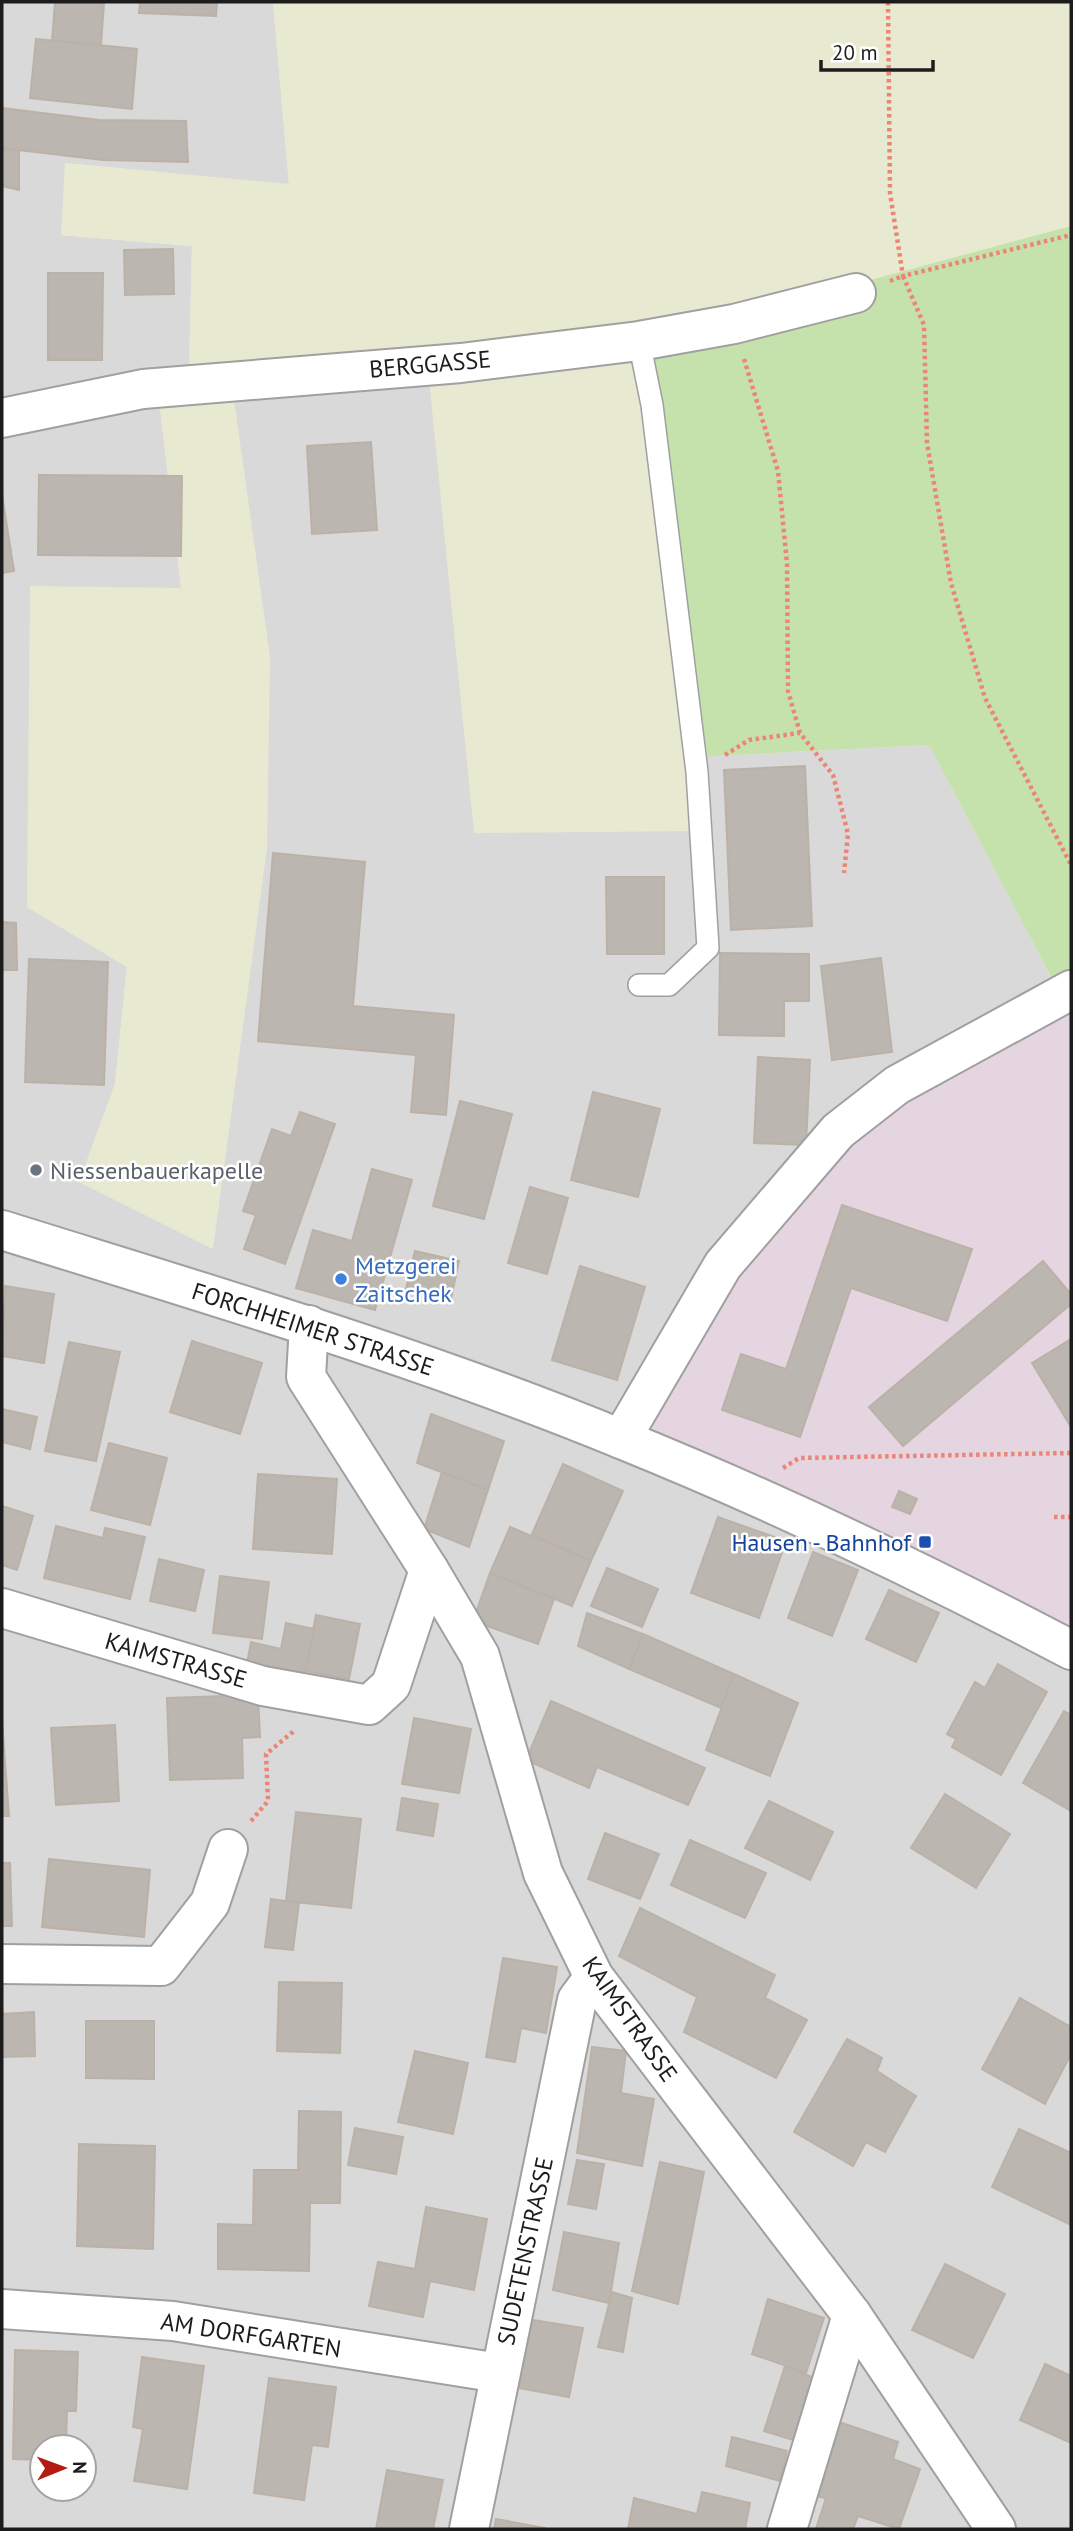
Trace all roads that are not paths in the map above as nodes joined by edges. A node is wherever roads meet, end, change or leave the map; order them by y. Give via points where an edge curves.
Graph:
1 (856, 293) road end
2 (639, 341) junction
3 (2, 418) edge
4 (639, 985) dead end
5 (1071, 990) edge
6 (2, 1230) edge
7 (309, 1325) junction
8 (621, 1439) junction
9 (429, 1570) junction
10 (2, 1608) edge
11 (1071, 1650) edge
12 (228, 1849) road end
13 (2, 1964) edge
14 (594, 1977) junction
15 (2, 2309) edge
16 (852, 2315) junction
17 (499, 2373) junction
18 (469, 2529) edge
19 (787, 2529) edge
20 (996, 2529) edge

1 - 2 street, BERGGASSE via 734,324
2 - 3 street, BERGGASSE via 461,363 143,389
2 - 4 lane via 652,405 697,772 708,948 669,985
5 - 8 street via 897,1085 838,1131 723,1265
6 - 7 street, FORCHHEIMER STRASSE
7 - 8 street, FORCHHEIMER STRASSE
7 - 9 street, KAIMSTRASSE via 306,1377
8 - 11 street, FORCHHEIMER STRASSE via 973,1598
9 - 10 street, KAIMSTRASSE via 391,1685 369,1705 263,1686
9 - 14 street, KAIMSTRASSE via 480,1656 543,1872
12 - 13 street via 210,1903 161,1966
14 - 16 street, KAIMSTRASSE
14 - 17 street, SUDETENSTRASSE via 577,2000
15 - 17 street, AM DORFGARTEN via 173,2321
16 - 19 street
16 - 20 street, KAIMSTRASSE
17 - 18 street, SUDETENSTRASSE

